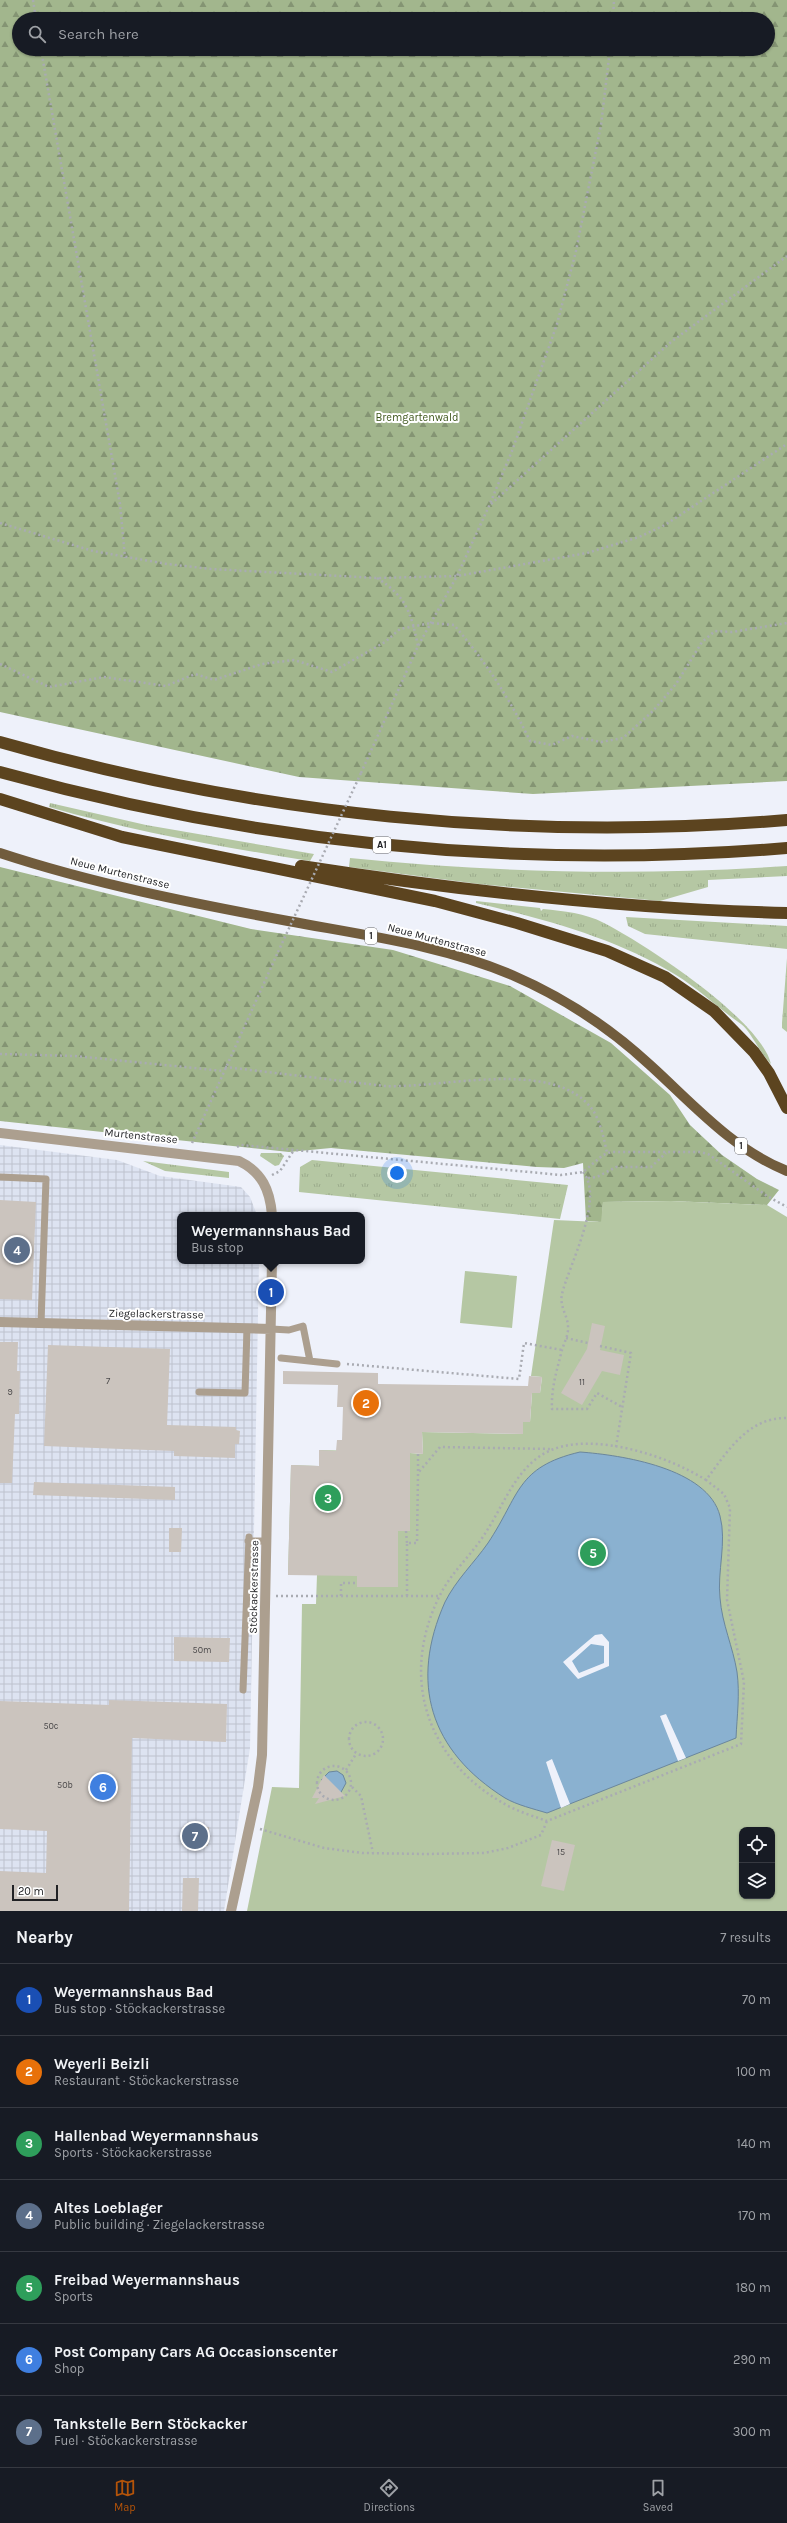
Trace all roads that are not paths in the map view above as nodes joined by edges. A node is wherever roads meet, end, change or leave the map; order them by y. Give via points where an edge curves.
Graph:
1 (0, 742) edge
2 (0, 772) edge
3 (0, 799) edge
4 (787, 820) edge
5 (787, 848) edge
6 (0, 852) edge
7 (231, 858) junction
8 (787, 913) edge
9 (787, 1108) edge
10 (0, 1133) edge
11 (787, 1171) edge
12 (0, 1177) edge
13 (271, 1212) edge
14 (272, 1264) edge
15 (0, 1322) edge
16 (40, 1323) junction
17 (247, 1329) junction
18 (270, 1329) junction
19 (281, 1358) dead end
20 (310, 1361) junction
21 (337, 1364) road end
22 (199, 1392) dead end
23 (267, 1541) junction
24 (243, 1690) dead end
25 (231, 1911) edge

1 - 4 highway via 95,767 217,793 382,816 473,824 590,828
2 - 5 highway, A1 via 87,795 177,814 253,828 379,844 505,854 589,856 674,855
3 - 7 highway via 122,837
6 - 11 main road, Neue Murtenstrasse / 1 via 54,870 141,892 432,949 511,975 567,1002 602,1025 650,1064 730,1138 759,1159
7 - 8 highway via 530,896 664,907
7 - 9 highway via 469,910 586,943 638,963 691,993 734,1030 769,1073
10 - 13 street, Murtenstrasse via 239,1161 254,1170 266,1188
12 - 16 lane via 46,1179
14 - 18 street, Stöckackerstrasse
15 - 16 street, Ziegelackerstrasse
16 - 17 street, Ziegelackerstrasse
17 - 18 street, Ziegelackerstrasse
17 - 22 lane via 245,1393
18 - 20 lane via 289,1330 303,1326
18 - 23 street, Stöckackerstrasse
19 - 20 lane
20 - 21 lane
23 - 24 lane via 249,1539
23 - 25 street, Stöckackerstrasse via 261,1769

